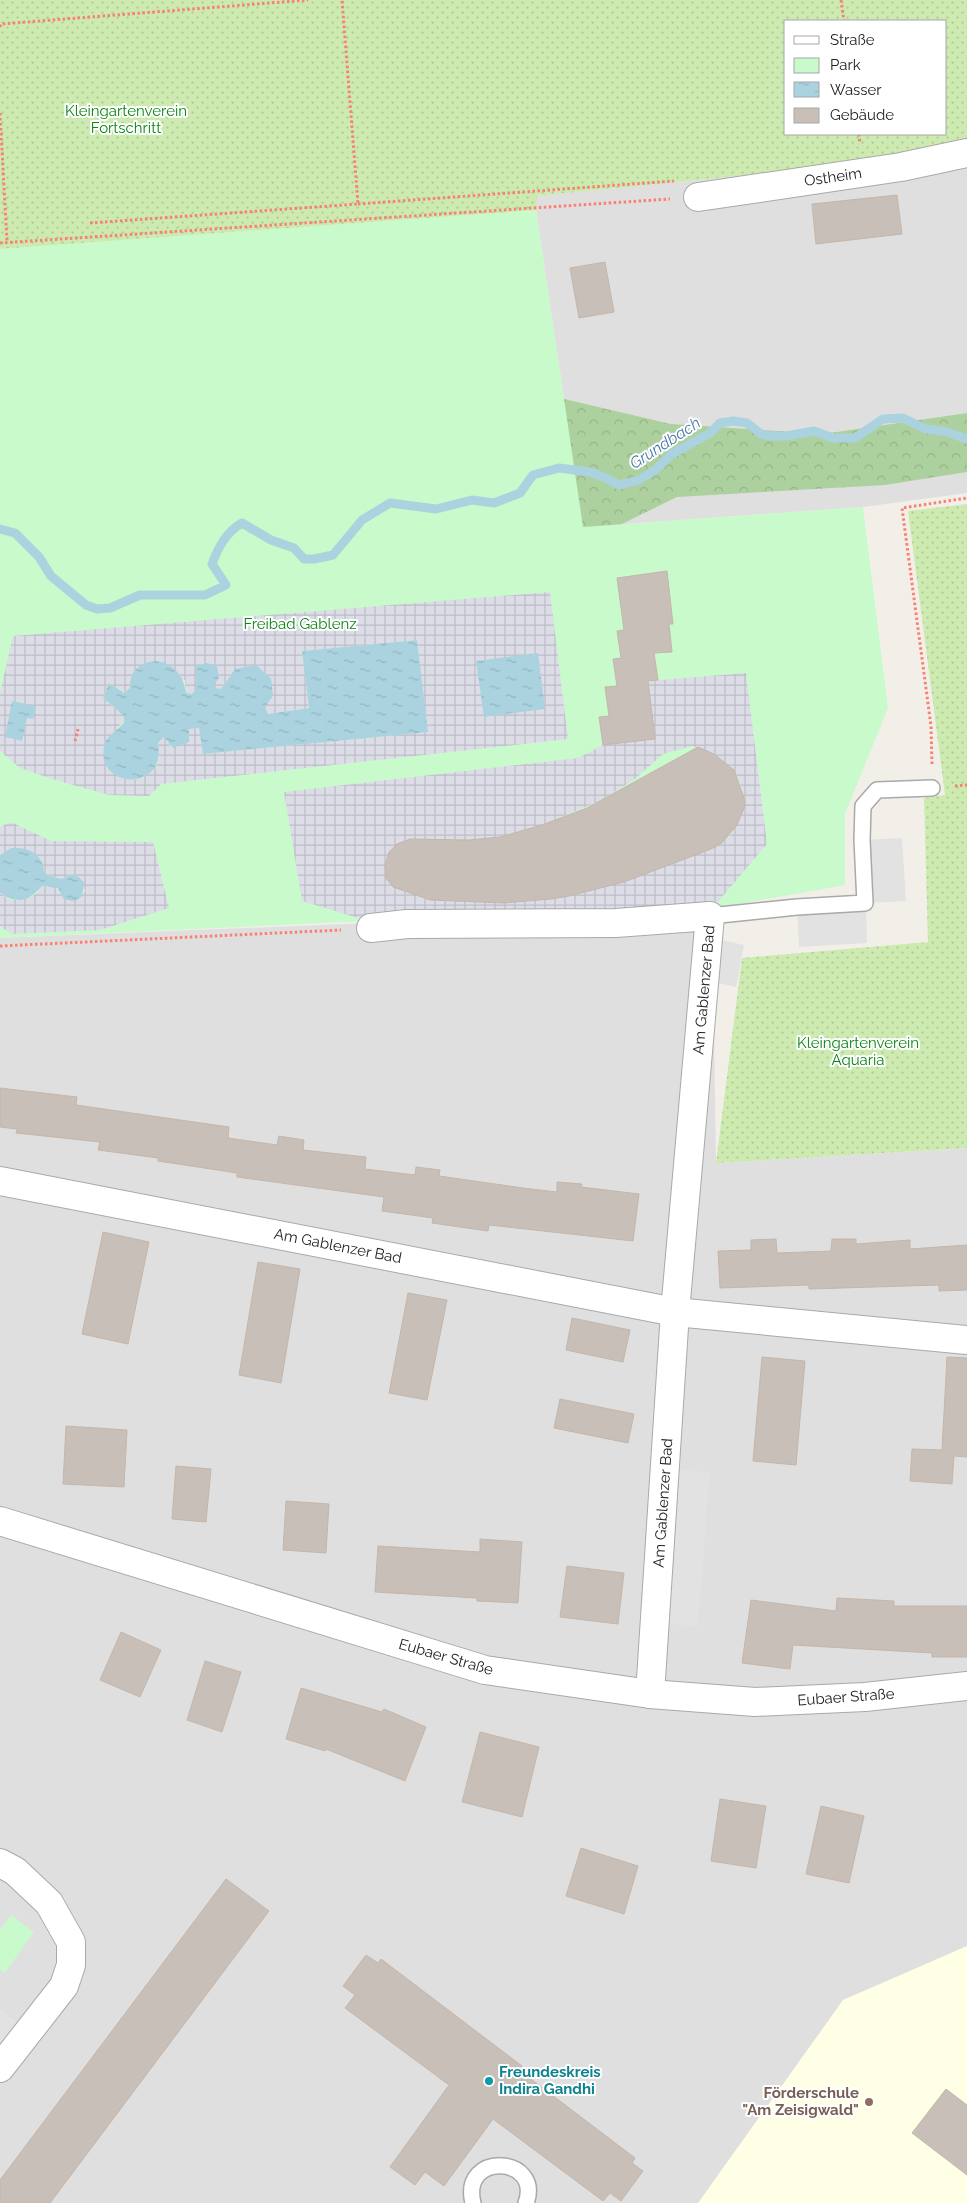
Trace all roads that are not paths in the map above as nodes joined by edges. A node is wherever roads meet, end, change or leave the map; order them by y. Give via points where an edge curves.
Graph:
1 (967, 153) edge
2 (698, 197) road end
3 (932, 788) road end
4 (710, 916) junction
5 (371, 928) road end
6 (0, 1180) edge
7 (676, 1312) junction
8 (967, 1340) edge
9 (0, 1521) edge
10 (967, 1686) edge
11 (650, 1694) junction
12 (0, 1862) edge
13 (0, 2068) edge
14 (474, 2203) edge
15 (526, 2203) edge

1 - 2 street, Ostheim via 902,167
3 - 4 lane via 877,790 864,806 862,840 866,903
4 - 5 street, Am Gablenzer Bad via 616,923 407,924
4 - 7 street, Am Gablenzer Bad
6 - 7 street, Am Gablenzer Bad
7 - 8 street, Am Gablenzer Bad
7 - 11 street, Am Gablenzer Bad
9 - 11 street, Eubaer Straße via 485,1670
10 - 11 street, Eubaer Straße via 865,1697 755,1702
12 - 13 street via 15,1871 49,1903 71,1942 71,1965 64,1986
14 - 15 lane via 472,2189 480,2173 496,2165 505,2165 521,2174 528,2190

